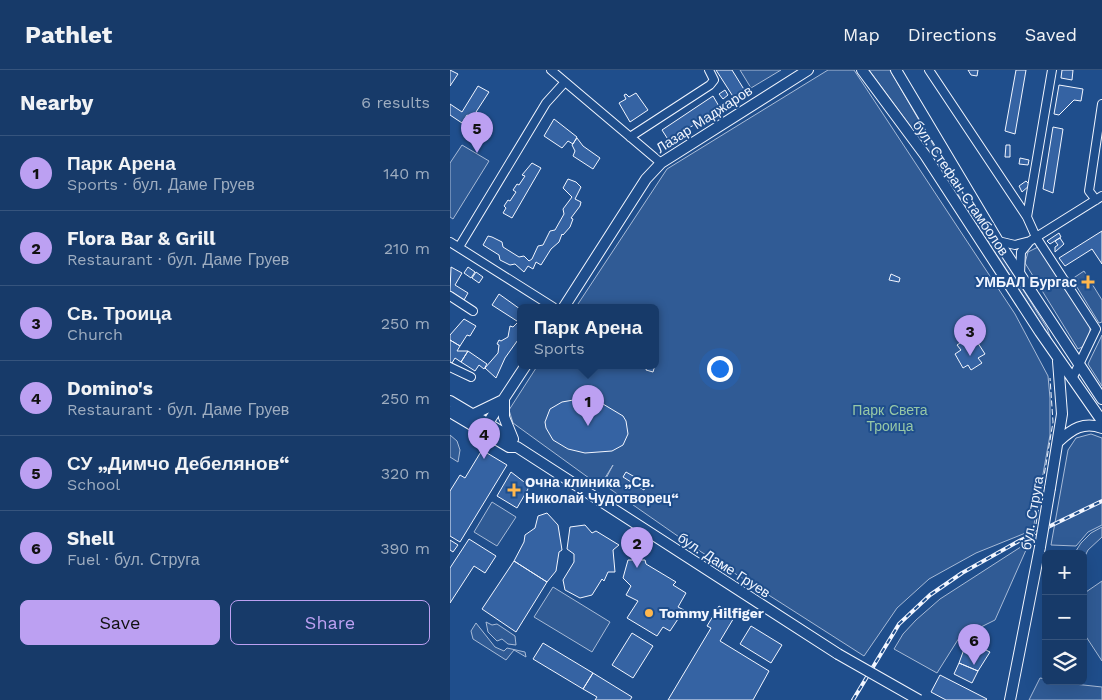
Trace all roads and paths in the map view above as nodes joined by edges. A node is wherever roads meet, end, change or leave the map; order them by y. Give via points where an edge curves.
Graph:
1 (551, 70) edge
2 (710, 70) edge
3 (808, 70) edge
4 (862, 70) edge
5 (896, 70) edge
6 (930, 70) edge
7 (1052, 70) edge
8 (565, 82) junction
9 (1102, 104) edge
10 (630, 137) junction
11 (661, 162) junction
12 (1099, 198) edge
13 (1027, 217) junction
14 (1033, 239) junction
15 (998, 241) junction
16 (450, 242) edge
17 (459, 247) junction
18 (1020, 274) junction
19 (450, 296) edge
20 (548, 304) edge
21 (566, 304) edge
22 (473, 311) dead end
23 (1055, 330) junction
24 (1058, 358) junction
25 (1080, 364) junction
26 (450, 367) edge
27 (523, 369) edge
28 (471, 377) dead end
29 (1072, 379) junction
30 (504, 399) junction
31 (1102, 399) edge
32 (450, 401) edge
33 (451, 413) edge
34 (472, 415) junction
35 (1102, 421) edge
36 (485, 428) junction
37 (1102, 428) edge
38 (1059, 441) junction
39 (515, 443) junction
40 (919, 700) edge
41 (1010, 700) edge

1 - 8 street
2 - 10 street via 714,80 710,85
3 - 11 main road, Лазар Маджаров
4 - 24 main road, бул. Стефан Стамболов via 924,155
5 - 15 main road, бул. Стефан Стамболов
6 - 13 street
7 - 13 street
8 - 10 street
8 - 17 street via 546,103
9 - 12 street via 1089,191
10 - 11 street
11 - 21 main road, Лазар Маджаров
12 - 14 street
13 - 14 street
14 - 15 street via 1016,245
14 - 18 street via 1021,252
14 - 25 street via 1096,329
15 - 18 main road, бул. Стефан Стамболов
16 - 17 street
17 - 20 street
18 - 23 main road, бул. Стефан Стамболов
19 - 22 street
23 - 24 main road, бул. Струга
23 - 25 main road, бул. Стефан Стамболов
24 - 29 main road, бул. Стефан Стамболов
24 - 38 main road, бул. Струга via 1062,414
25 - 29 street
25 - 31 main road, бул. Стефан Стамболов
26 - 28 street
27 - 30 main road
29 - 35 main road, бул. Стефан Стамболов
30 - 34 main road
30 - 36 main road
30 - 39 main road via 504,417
32 - 34 main road, бул. Даме Груев
33 - 36 main road, бул. Даме Груев
34 - 36 main road, бул. Даме Груев
36 - 39 main road, бул. Даме Груев via 509,447
37 - 38 main road via 1081,426 1072,429
38 - 41 main road, бул. Струга, bridge
39 - 40 main road, бул. Даме Груев, bridge via 838,654

